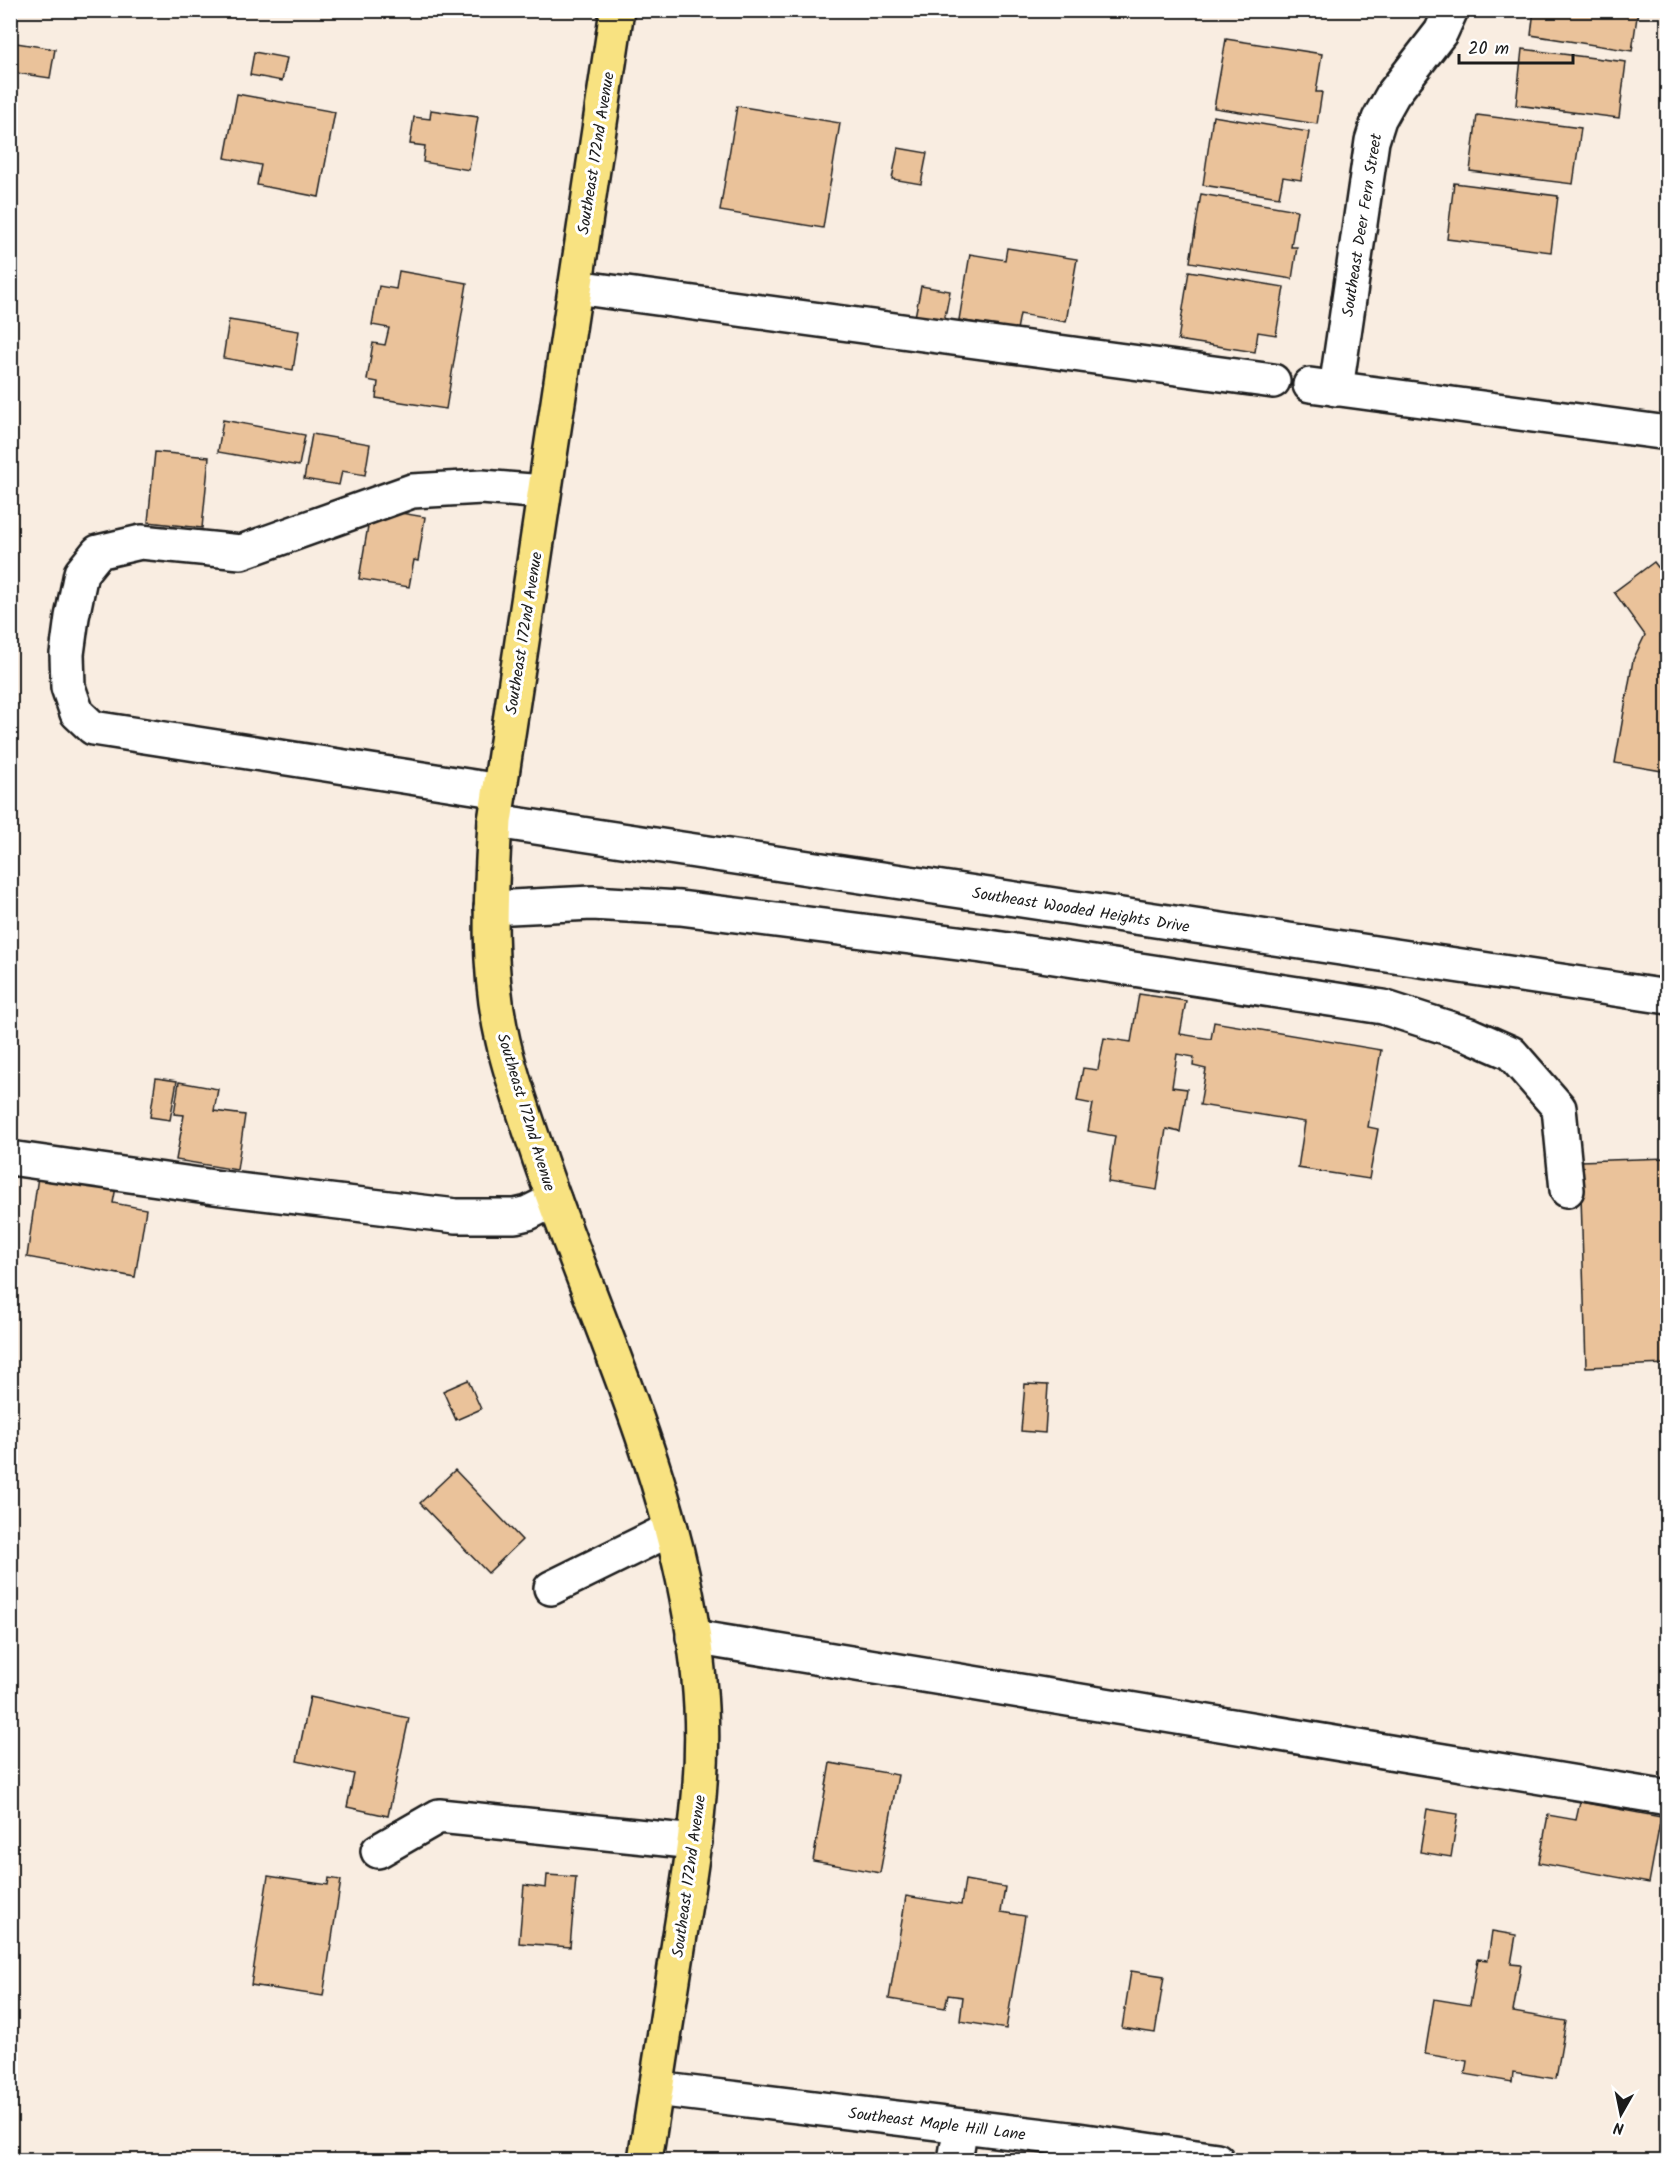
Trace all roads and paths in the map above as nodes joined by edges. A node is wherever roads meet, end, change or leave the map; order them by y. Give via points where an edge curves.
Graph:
1 (617, 10) edge
2 (1451, 10) edge
3 (575, 287) junction
4 (1273, 381) dead end
5 (1668, 433) edge
6 (544, 492) junction
7 (498, 806) junction
8 (491, 908) junction
9 (1668, 997) edge
10 (10, 1158) edge
11 (1567, 1190) dead end
12 (554, 1200) junction
13 (671, 1529) junction
14 (550, 1588) dead end
15 (693, 1638) junction
16 (1668, 1798) edge
17 (695, 1842) junction
18 (378, 1851) dead end
19 (656, 2089) junction
20 (961, 2126) junction
21 (645, 2160) edge
22 (955, 2160) edge
23 (1217, 2160) edge

1 - 3 main road, Southeast 172nd Avenue
2 - 5 street, Southeast Deer Fern Street via 1442,32 1393,94 1379,119 1323,387
3 - 4 street
3 - 6 main road, Southeast 172nd Avenue
6 - 7 main road, Southeast 172nd Avenue
6 - 7 street, Southeast Wooded Heights Drive via 482,487 412,491 240,552 141,542 98,552 81,573 72,617 68,687 77,713 93,728
7 - 8 main road, Southeast 172nd Avenue
7 - 9 street, Southeast Wooded Heights Drive
8 - 11 street via 592,903 680,908 992,948 1383,1007 1470,1035 1511,1053 1558,1108
8 - 12 main road, Southeast 172nd Avenue via 502,1038
10 - 12 street via 456,1216 515,1216
12 - 13 main road, Southeast 172nd Avenue via 640,1429
13 - 14 street
13 - 15 main road, Southeast 172nd Avenue
15 - 16 street
15 - 17 main road, Southeast 172nd Avenue via 701,1709
17 - 18 street via 439,1816
17 - 19 main road, Southeast 172nd Avenue
19 - 20 street, Southeast Maple Hill Lane
19 - 21 main road, Southeast 172nd Avenue
20 - 22 street
20 - 23 street, Southeast Maple Hill Lane

